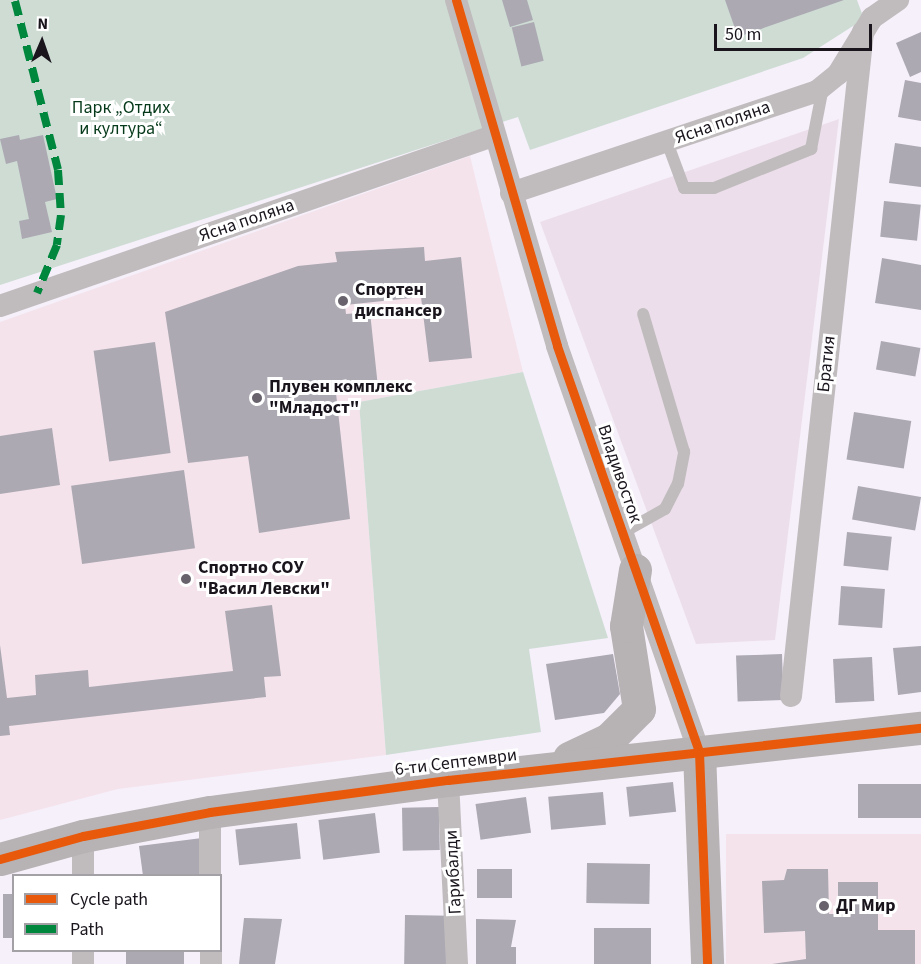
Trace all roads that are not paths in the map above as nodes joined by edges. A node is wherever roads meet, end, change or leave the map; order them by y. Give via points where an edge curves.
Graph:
1 (456, 0) edge
2 (897, 0) edge
3 (867, 17) edge
4 (823, 86) junction
5 (493, 136) junction
6 (667, 142) junction
7 (511, 193) junction
8 (0, 306) edge
9 (644, 314) dead end
10 (622, 533) junction
11 (635, 570) junction
12 (791, 696) dead end
13 (921, 728) edge
14 (699, 752) junction
15 (556, 768) junction
16 (448, 780) junction
17 (210, 812) junction
18 (84, 836) junction
19 (0, 859) edge
20 (83, 874) edge
21 (210, 874) edge
22 (458, 964) edge
23 (707, 964) edge

1 - 5 street, Владивосток
2 - 3 street, Ясна поляна
3 - 4 street, Ясна поляна via 838,74
3 - 12 street, Братия
4 - 6 street, Ясна поляна
4 - 6 lane via 811,149 714,188 684,188
5 - 7 street, Владивосток
5 - 8 street, Ясна поляна
6 - 7 street, Ясна поляна
7 - 10 street, Владивосток
9 - 10 lane via 684,452 678,484 665,509
10 - 11 street, Владивосток
11 - 14 street, Владивосток
11 - 15 street via 626,626 639,709 609,740
13 - 14 street, 6-ти Септември
14 - 15 street, 6-ти Септември
14 - 23 street, Владивосток
15 - 16 street, 6-ти Септември
16 - 17 street, 6-ти Септември
16 - 22 street, Гарибалди
17 - 18 street, 6-ти Септември
17 - 21 street
18 - 19 street, 6-ти Септември
18 - 20 street

